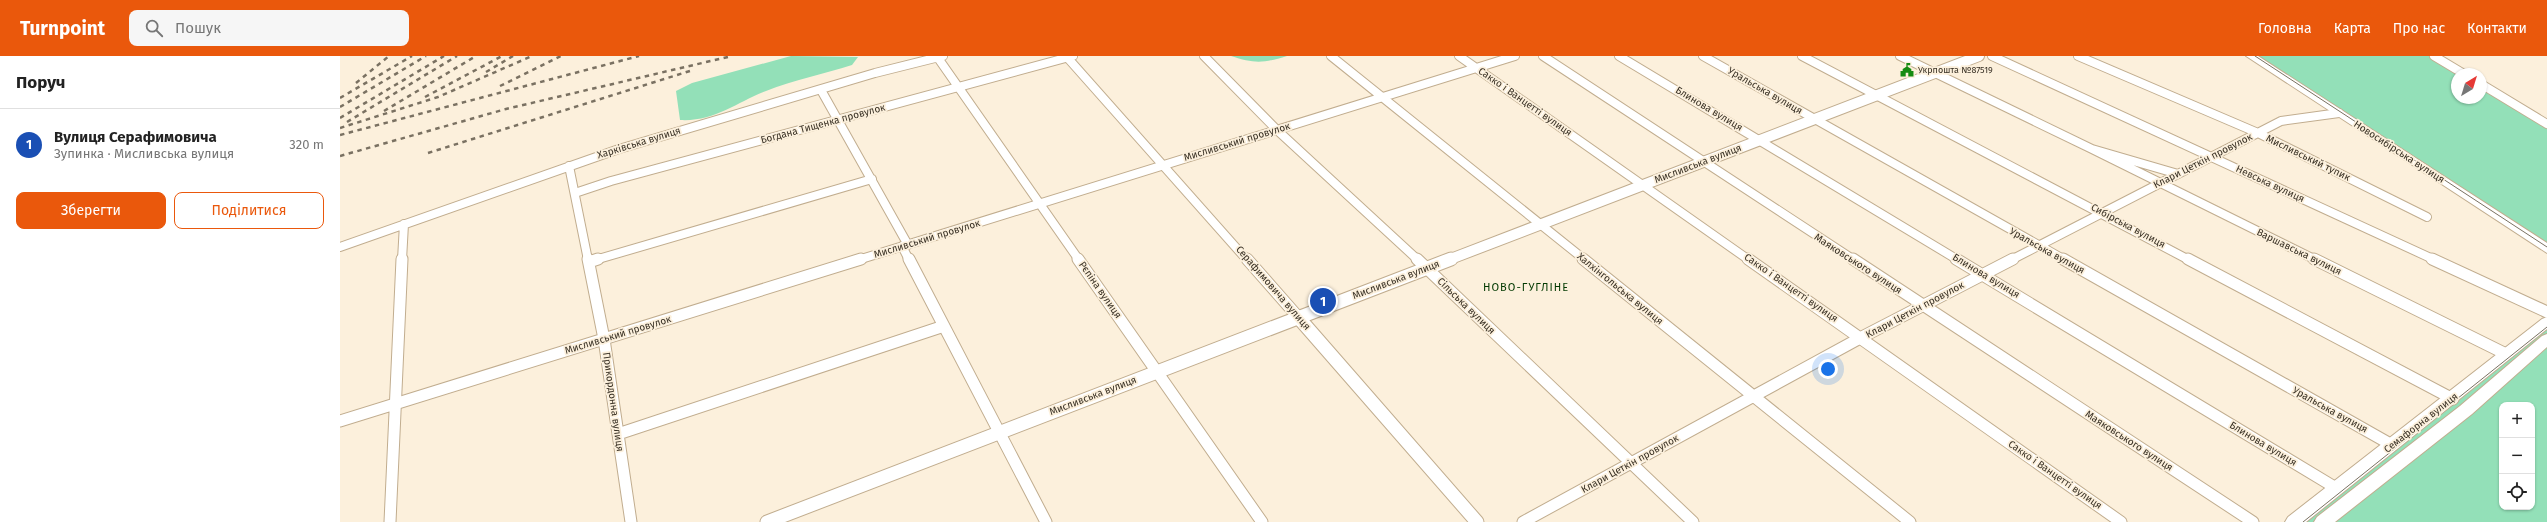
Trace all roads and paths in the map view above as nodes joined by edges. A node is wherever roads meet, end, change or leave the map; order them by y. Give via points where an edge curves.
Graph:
1 (1069, 56) edge
2 (1204, 56) edge
3 (1330, 56) edge
4 (1459, 56) edge
5 (1515, 56) edge
6 (1543, 56) edge
7 (1620, 56) edge
8 (1703, 56) edge
9 (1802, 56) edge
10 (1900, 56) edge
11 (1979, 56) edge
12 (1992, 56) edge
13 (2078, 56) edge
14 (2251, 56) edge
15 (2264, 56) edge
16 (2434, 56) edge
17 (940, 57) edge
18 (1476, 68) junction
19 (2454, 68) edge
20 (1935, 73) junction
21 (959, 85) junction
22 (2487, 88) edge
23 (822, 90) junction
24 (1877, 95) junction
25 (1381, 98) junction
26 (2339, 113) junction
27 (1814, 119) junction
28 (839, 120) junction
29 (2547, 124) edge
30 (1277, 130) junction
31 (2258, 133) junction
32 (1760, 140) junction
33 (2092, 149) junction
34 (2211, 157) junction
35 (1702, 162) junction
36 (1164, 165) junction
37 (569, 166) junction
38 (2178, 174) junction
39 (872, 179) junction
40 (2159, 184) junction
41 (1644, 185) junction
42 (574, 193) junction
43 (1040, 203) junction
44 (2102, 212) junction
45 (2427, 217) dead end
46 (404, 224) junction
47 (1540, 225) junction
48 (2547, 241) edge
49 (905, 246) junction
50 (2038, 246) junction
51 (340, 247) edge
52 (2547, 249) edge
53 (589, 262) junction
54 (1427, 268) junction
55 (1984, 274) junction
56 (1922, 306) junction
57 (2547, 312) edge
58 (1298, 317) junction
59 (2547, 322) edge
60 (944, 326) junction
61 (1862, 337) junction
62 (604, 339) junction
63 (2547, 339) edge
64 (2506, 354) junction
65 (1158, 372) junction
66 (1754, 396) junction
67 (2453, 398) junction
68 (396, 404) junction
69 (340, 421) edge
70 (999, 433) junction
71 (618, 434) junction
72 (2392, 445) junction
73 (1632, 463) junction
74 (2336, 488) junction
75 (2352, 497) junction
76 (390, 522) edge
77 (631, 522) edge
78 (768, 522) edge
79 (1046, 522) edge
80 (1262, 522) edge
81 (1477, 522) edge
82 (1523, 522) edge
83 (1693, 522) edge
84 (1910, 522) edge
85 (2121, 522) edge
86 (2253, 522) edge
87 (2294, 522) edge
88 (2323, 522) edge

1 - 21 street, Богдана Тищенка провулок
1 - 36 street, Серафимовича вулиця
2 - 30 street, Сільська вулиця
3 - 25 street, Халхінгольська вулиця
4 - 18 street, Сакко і Ванцетті вулиця
5 - 18 street, Мисливський провулок
6 - 35 street, Маяковського вулиця
7 - 32 street, Блинова вулиця
8 - 27 street, Уральська вулиця
9 - 24 street, Сибірська вулиця
10 - 20 street, Варшавська вулиця
11 - 20 street, Мисливська вулиця
12 - 34 street, Невська вулиця
13 - 31 street, Мисливський тупик
14 - 26 main road, Новосибірська вулиця
15 - 48 main road, Новосибірська вулиця
16 - 19 street
17 - 21 street, Рєпіна вулиця
17 - 23 street, Харківська вулиця via 900,68 879,70
18 - 25 street, Мисливський провулок
18 - 41 street, Сакко і Ванцетті вулиця
20 - 24 street, Мисливська вулиця
20 - 33 street, Варшавська вулиця
21 - 28 street, Богдана Тищенка провулок
21 - 43 street, Рєпіна вулиця
22 - 29 street
23 - 28 street
23 - 37 street, Харківська вулиця
24 - 27 street, Мисливська вулиця
24 - 44 street, Сибірська вулиця
25 - 30 street, Мисливський провулок
25 - 47 street, Халхінгольська вулиця
26 - 31 street, Клари Цеткін провулок via 2287,120
26 - 52 main road, Новосибірська вулиця
27 - 32 street, Мисливська вулиця
27 - 50 street, Уральська вулиця
28 - 39 street
28 - 42 street, Богдана Тищенка провулок
30 - 36 street, Мисливський провулок
30 - 54 street, Сільська вулиця
31 - 34 street, Клари Цеткін провулок
31 - 45 street, Мисливський тупик
32 - 35 street, Мисливська вулиця
32 - 55 street, Блинова вулиця
33 - 38 street, Варшавська вулиця
33 - 40 street, Варшавська вулиця
34 - 38 street, Клари Цеткін провулок
34 - 57 street, Невська вулиця
35 - 41 street, Мисливська вулиця
35 - 56 street, Маяковського вулиця
36 - 43 street, Мисливський провулок
36 - 58 street, Серафимовича вулиця
37 - 42 street, Прикордонна вулиця
37 - 46 street, Харківська вулиця
38 - 40 street, Клари Цеткін провулок
39 - 49 street
39 - 53 street
40 - 44 street, Клари Цеткін провулок
40 - 64 street, Варшавська вулиця
41 - 47 street, Мисливська вулиця
41 - 61 street, Сакко і Ванцетті вулиця
42 - 53 street, Прикордонна вулиця
43 - 49 street, Мисливський провулок
43 - 65 street, Рєпіна вулиця
44 - 50 street, Клари Цеткін провулок
44 - 67 street, Сибірська вулиця
46 - 51 street, Харківська вулиця
46 - 68 street
47 - 54 street, Мисливська вулиця
47 - 66 street, Халхінгольська вулиця
49 - 60 street
49 - 62 street, Мисливський провулок
50 - 55 street, Клари Цеткін провулок
50 - 72 street, Уральська вулиця
53 - 62 street, Прикордонна вулиця
54 - 58 street, Мисливська вулиця
54 - 73 street, Сільська вулиця
55 - 56 street, Клари Цеткін провулок
55 - 74 street, Блинова вулиця
56 - 61 street, Клари Цеткін провулок
56 - 86 street, Маяковського вулиця
58 - 65 street, Мисливська вулиця
58 - 81 street, Серафимовича вулиця
59 - 64 main road, Семафорна вулиця
60 - 70 street
60 - 71 street
61 - 66 street, Клари Цеткін провулок
61 - 85 street, Сакко і Ванцетті вулиця
62 - 68 street, Мисливський провулок
62 - 71 street, Прикордонна вулиця
63 - 75 main road, Семафорна вулиця via 2466,410
64 - 67 main road, Семафорна вулиця
65 - 70 street, Мисливська вулиця
65 - 80 street, Рєпіна вулиця
66 - 73 street, Клари Цеткін провулок
66 - 84 street, Халхінгольська вулиця
67 - 72 main road, Семафорна вулиця
68 - 69 street, Мисливський провулок
68 - 76 street
70 - 78 street, Мисливська вулиця
70 - 79 street
71 - 77 street, Прикордонна вулиця
72 - 74 main road, Семафорна вулиця
73 - 82 street, Клари Цеткін провулок
73 - 83 street, Сільська вулиця
74 - 75 main road, Блинова вулиця
74 - 87 main road, Семафорна вулиця
75 - 88 main road, Семафорна вулиця

